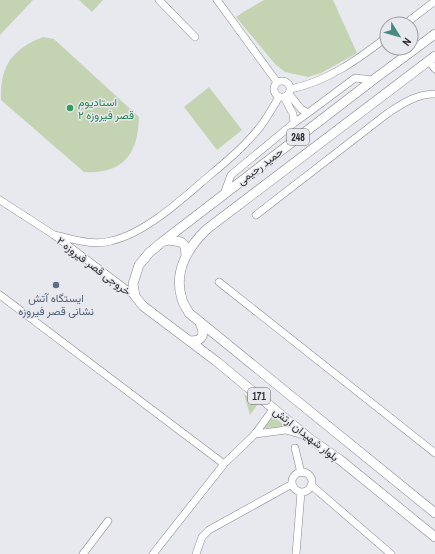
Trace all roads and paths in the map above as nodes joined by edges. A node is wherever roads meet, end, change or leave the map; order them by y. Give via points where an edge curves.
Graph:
1 (159, 0) edge
2 (218, 0) edge
3 (435, 1) edge
4 (415, 16) edge
5 (435, 34) edge
6 (195, 37) dead end
7 (379, 43) edge
8 (432, 58) edge
9 (435, 69) edge
10 (373, 80) junction
11 (277, 82) junction
12 (286, 94) junction
13 (435, 94) edge
14 (308, 113) junction
15 (294, 123) junction
16 (224, 194) junction
17 (0, 200) edge
18 (256, 215) dead end
19 (54, 235) junction
20 (162, 242) junction
21 (186, 255) junction
22 (219, 282) dead end
23 (0, 295) edge
24 (135, 296) junction
25 (200, 323) junction
26 (190, 341) junction
27 (274, 408) junction
28 (254, 434) junction
29 (309, 438) junction
30 (295, 448) dead end
31 (435, 453) edge
32 (224, 464) junction
33 (301, 472) junction
34 (292, 484) junction
35 (311, 485) junction
36 (301, 492) junction
37 (435, 513) edge
38 (108, 521) dead end
39 (435, 537) edge
40 (83, 554) edge
41 (153, 554) edge
42 (196, 554) edge
43 (296, 554) edge
44 (390, 554) edge

1 - 6 street
2 - 11 street
3 - 4 street
5 - 10 main road, حمید رحیمی / 248
7 - 12 street via 331,75
8 - 9 street
8 - 21 main road, حمید رحیمی / 248 via 207,229
10 - 14 street via 355,78
10 - 16 main road, حمید رحیمی / 248
11 - 12 street via 287,82
11 - 12 street via 275,93
12 - 14 street
12 - 15 street
12 - 19 street via 239,150 152,223 131,235 110,242 91,243
13 - 18 street via 425,94 407,101 388,113
14 - 15 street
15 - 16 street via 232,174
16 - 20 main road, حمید رحیمی / 248
17 - 19 street, خروجی قصر فیروزه ۲
19 - 24 street, خروجی قصر فیروزه ۲
20 - 21 main road via 181,242
20 - 24 main road via 148,253 139,265 133,284
21 - 25 main road, بلوار شهیدان ارتش / 171 via 181,267 182,300 189,314
22 - 31 street
23 - 32 street
24 - 26 main road, بلوار شهیدان ارتش / 171 via 143,306
25 - 26 main road via 203,330 201,338
25 - 37 main road, بلوار شهیدان ارتش / 171
26 - 27 main road, بلوار شهیدان ارتش / 171
27 - 28 street
27 - 29 main road, بلوار شهیدان ارتش / 171
28 - 29 street via 286,430
28 - 32 street
29 - 39 main road, بلوار شهیدان ارتش / 171 via 339,459
30 - 33 street
32 - 41 street
33 - 34 street via 293,478
33 - 35 street via 310,476
34 - 36 street
34 - 42 street via 209,530 202,537
35 - 36 street
35 - 44 street
36 - 43 street
38 - 40 street

